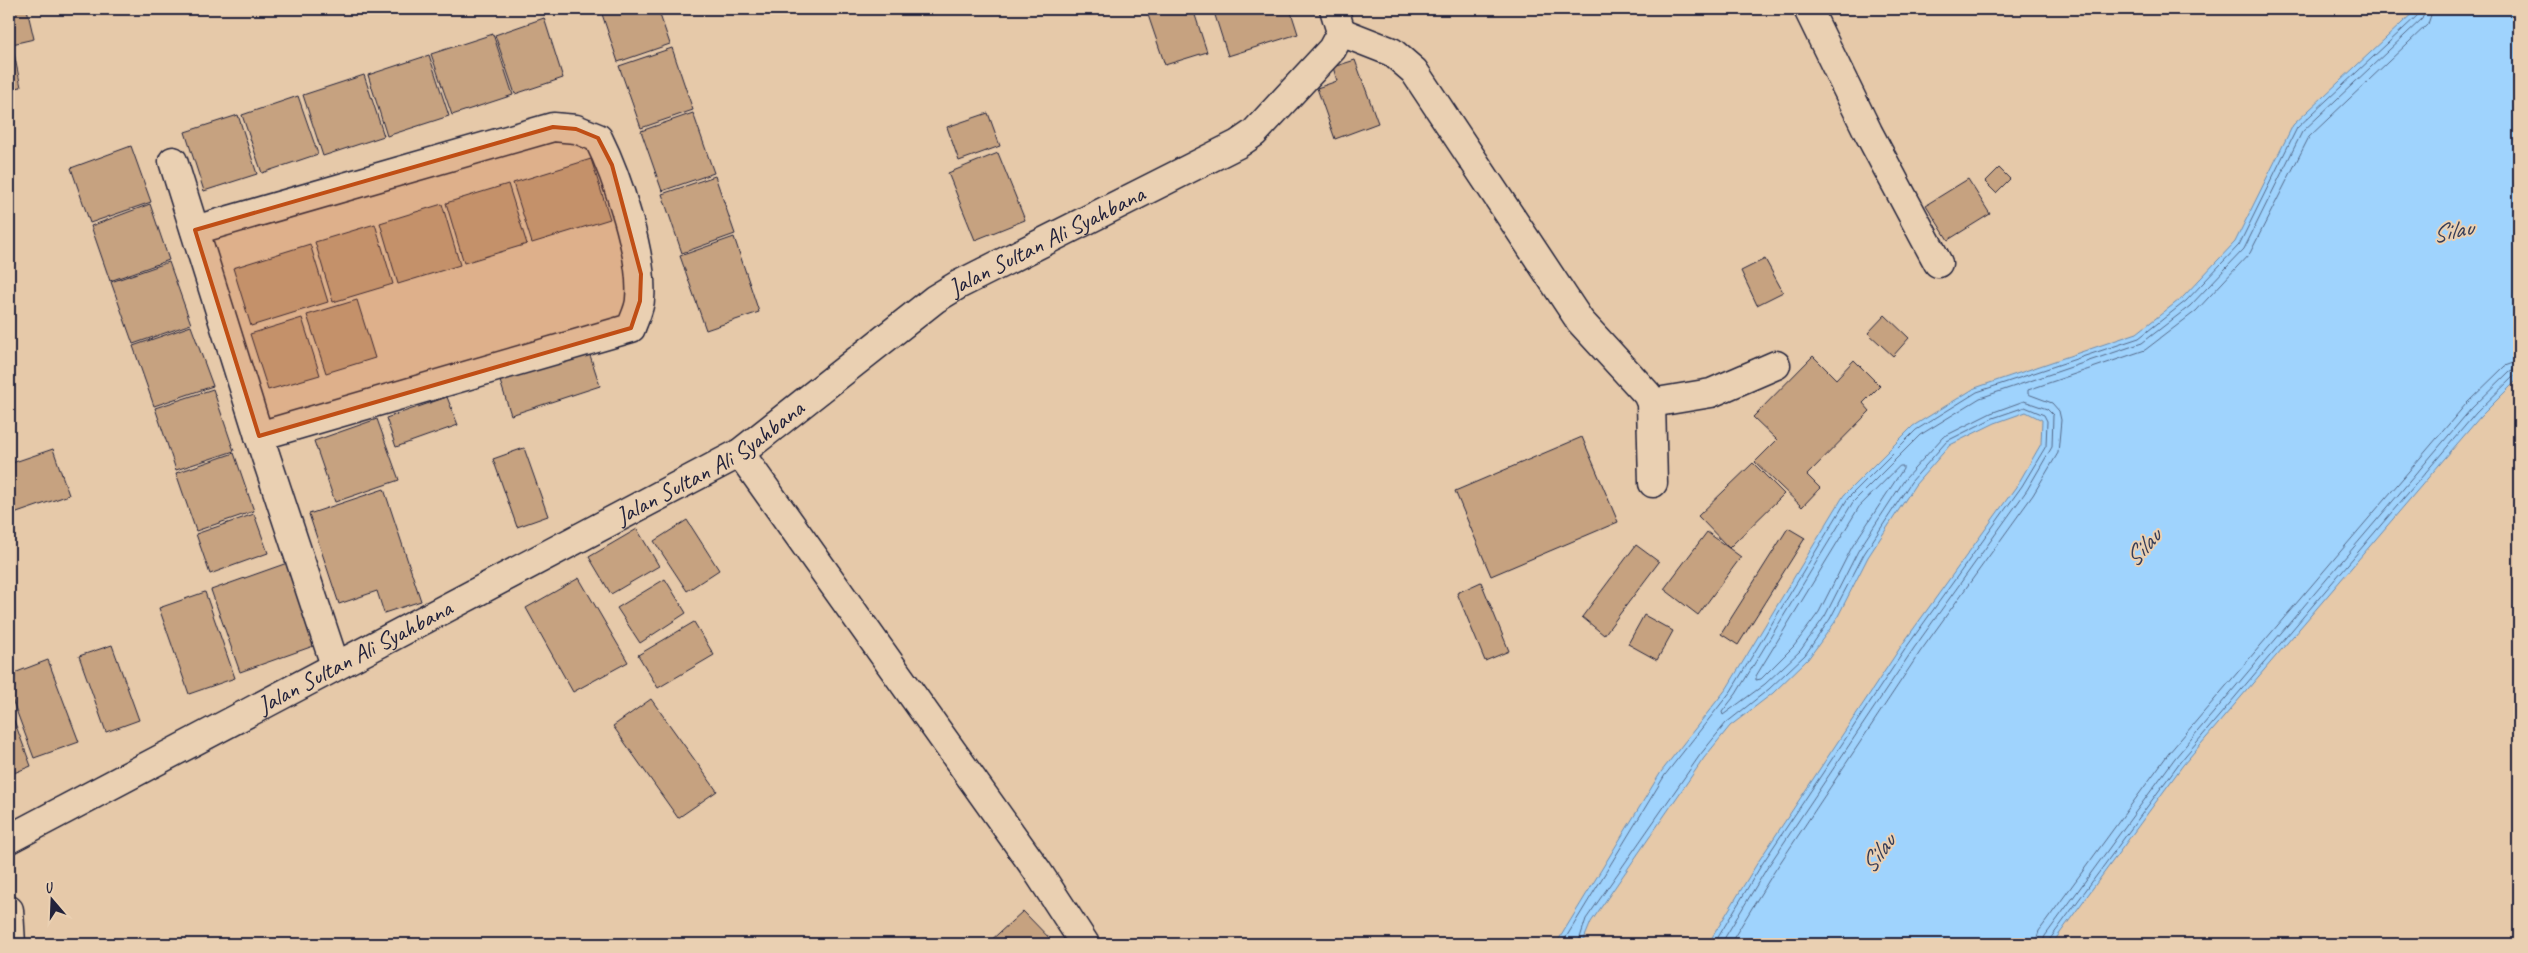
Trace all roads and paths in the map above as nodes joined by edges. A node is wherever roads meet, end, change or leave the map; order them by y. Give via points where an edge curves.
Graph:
1 (1808, 9) edge
2 (1338, 20) edge
3 (172, 161) dead end
4 (195, 230) junction
5 (1938, 263) dead end
6 (1776, 365) dead end
7 (1651, 404) junction
8 (259, 436) junction
9 (740, 453) junction
10 (1653, 483) dead end
11 (335, 665) junction
12 (9, 839) edge
13 (9, 910) edge
14 (11, 944) edge
15 (1085, 944) edge

1 - 5 street via 1868,132
2 - 7 street via 1392,52 1414,71 1580,321 1647,394
2 - 9 street, Jalan Sultan Ali Syahbana via 1332,49 1254,133 1222,153 950,290
3 - 4 street
4 - 8 street
4 - 8 street via 553,127 576,128 598,138 612,165 641,274 640,301 631,328
6 - 7 street via 1711,393
7 - 10 street
8 - 11 street
9 - 11 street, Jalan Sultan Ali Syahbana
9 - 15 street via 1036,869
11 - 12 street, Jalan Sultan Ali Syahbana
13 - 14 street

